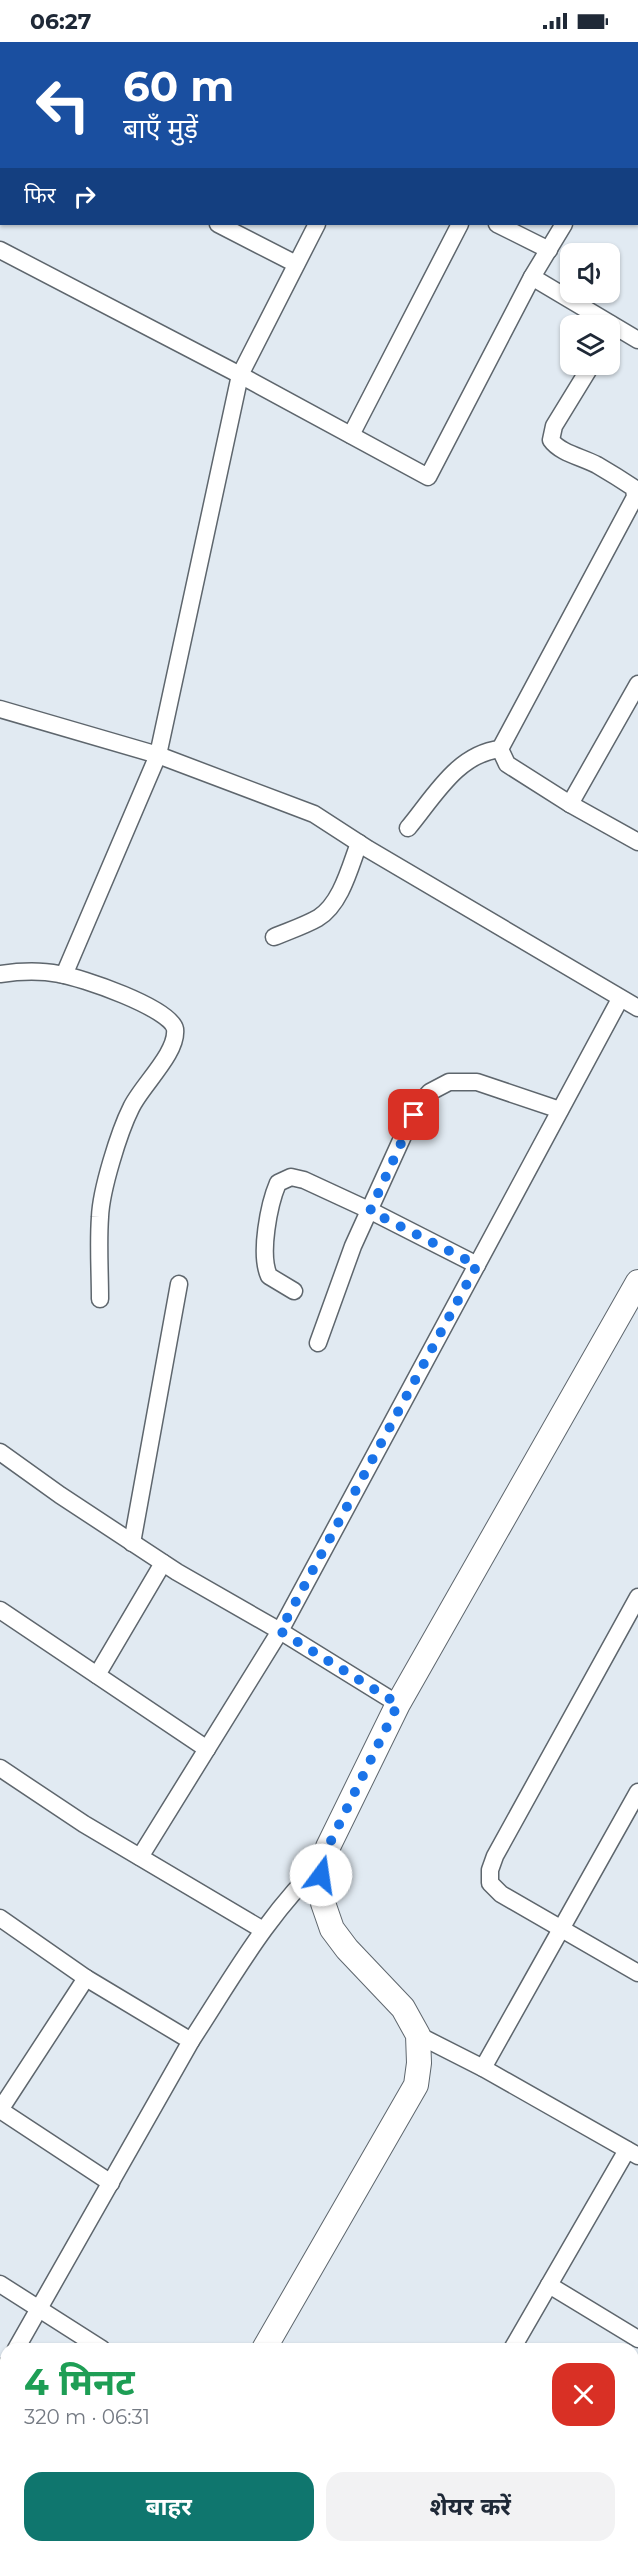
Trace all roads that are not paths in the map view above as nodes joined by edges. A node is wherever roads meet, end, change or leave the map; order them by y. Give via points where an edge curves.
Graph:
1 (220, 225) edge
2 (316, 225) edge
3 (459, 225) edge
4 (499, 225) edge
5 (563, 225) edge
6 (0, 250) edge
7 (549, 250) junction
8 (296, 264) junction
9 (532, 277) junction
10 (587, 315) edge
11 (620, 334) edge
12 (638, 340) edge
13 (240, 375) junction
14 (585, 375) edge
15 (351, 435) junction
16 (638, 684) edge
17 (0, 709) edge
18 (500, 749) junction
19 (158, 755) junction
20 (570, 804) junction
21 (408, 828) dead end
22 (638, 842) edge
23 (359, 843) junction
24 (274, 937) dead end
25 (0, 974) edge
26 (64, 975) junction
27 (620, 999) junction
28 (638, 1008) edge
29 (560, 1110) junction
30 (370, 1211) junction
31 (477, 1265) junction
32 (638, 1282) edge
33 (178, 1284) dead end
34 (294, 1292) dead end
35 (100, 1299) dead end
36 (318, 1343) dead end
37 (0, 1452) edge
38 (132, 1543) junction
39 (163, 1563) junction
40 (638, 1597) edge
41 (0, 1610) edge
42 (280, 1631) junction
43 (97, 1675) junction
44 (398, 1704) junction
45 (207, 1749) junction
46 (0, 1768) edge
47 (638, 1792) edge
48 (632, 1818) edge
49 (140, 1857) junction
50 (325, 1860) junction
51 (0, 1918) edge
52 (561, 1928) junction
53 (263, 1930) junction
54 (638, 1973) edge
55 (86, 1978) junction
56 (418, 2035) junction
57 (191, 2041) junction
58 (483, 2068) junction
59 (0, 2110) edge
60 (633, 2153) edge
61 (111, 2183) junction
62 (0, 2284) edge
63 (549, 2284) junction
64 (39, 2309) junction
65 (638, 2339) edge
66 (19, 2343) edge
67 (93, 2343) edge
68 (267, 2343) edge
69 (515, 2343) edge

1 - 8 street
2 - 8 street
3 - 15 street
4 - 7 street
5 - 7 street
6 - 13 street
7 - 9 street
8 - 13 street
9 - 10 street
9 - 15 street via 428,477
11 - 12 street
13 - 15 street
13 - 19 street
14 - 18 street via 554,426 550,440 634,488 635,497
16 - 20 street
17 - 19 street
18 - 20 street via 507,764
18 - 21 street via 466,760
19 - 23 street via 314,814
19 - 26 street
20 - 22 street
23 - 24 street via 327,910
23 - 27 street
25 - 26 street via 28,971
26 - 35 street via 89,980 164,1014 175,1031 172,1047 131,1107 106,1181 100,1214
27 - 28 street
27 - 29 street
29 - 30 street via 477,1082 448,1082 419,1104
29 - 31 street
30 - 31 street
30 - 34 street via 304,1180 291,1178 278,1183 264,1259 269,1276
30 - 36 street
31 - 42 street
32 - 44 street
33 - 38 street
37 - 38 street
38 - 39 street
39 - 42 street
39 - 43 street
40 - 52 street via 490,1870 490,1883 501,1894
41 - 43 street
42 - 44 street
42 - 45 street
43 - 45 street
44 - 50 street
45 - 49 street
46 - 49 street
47 - 48 street
48 - 52 street
49 - 53 street
50 - 53 street via 299,1884
50 - 56 street via 321,1875 323,1903 332,1929 403,2008
51 - 55 street
52 - 54 street
52 - 58 street
53 - 57 street
55 - 57 street
55 - 59 street
56 - 58 street
56 - 68 street via 416,2085
57 - 61 street
58 - 60 street
59 - 61 street
60 - 63 street
61 - 64 street
62 - 64 street
63 - 65 street
63 - 69 street
64 - 66 street
64 - 67 street

